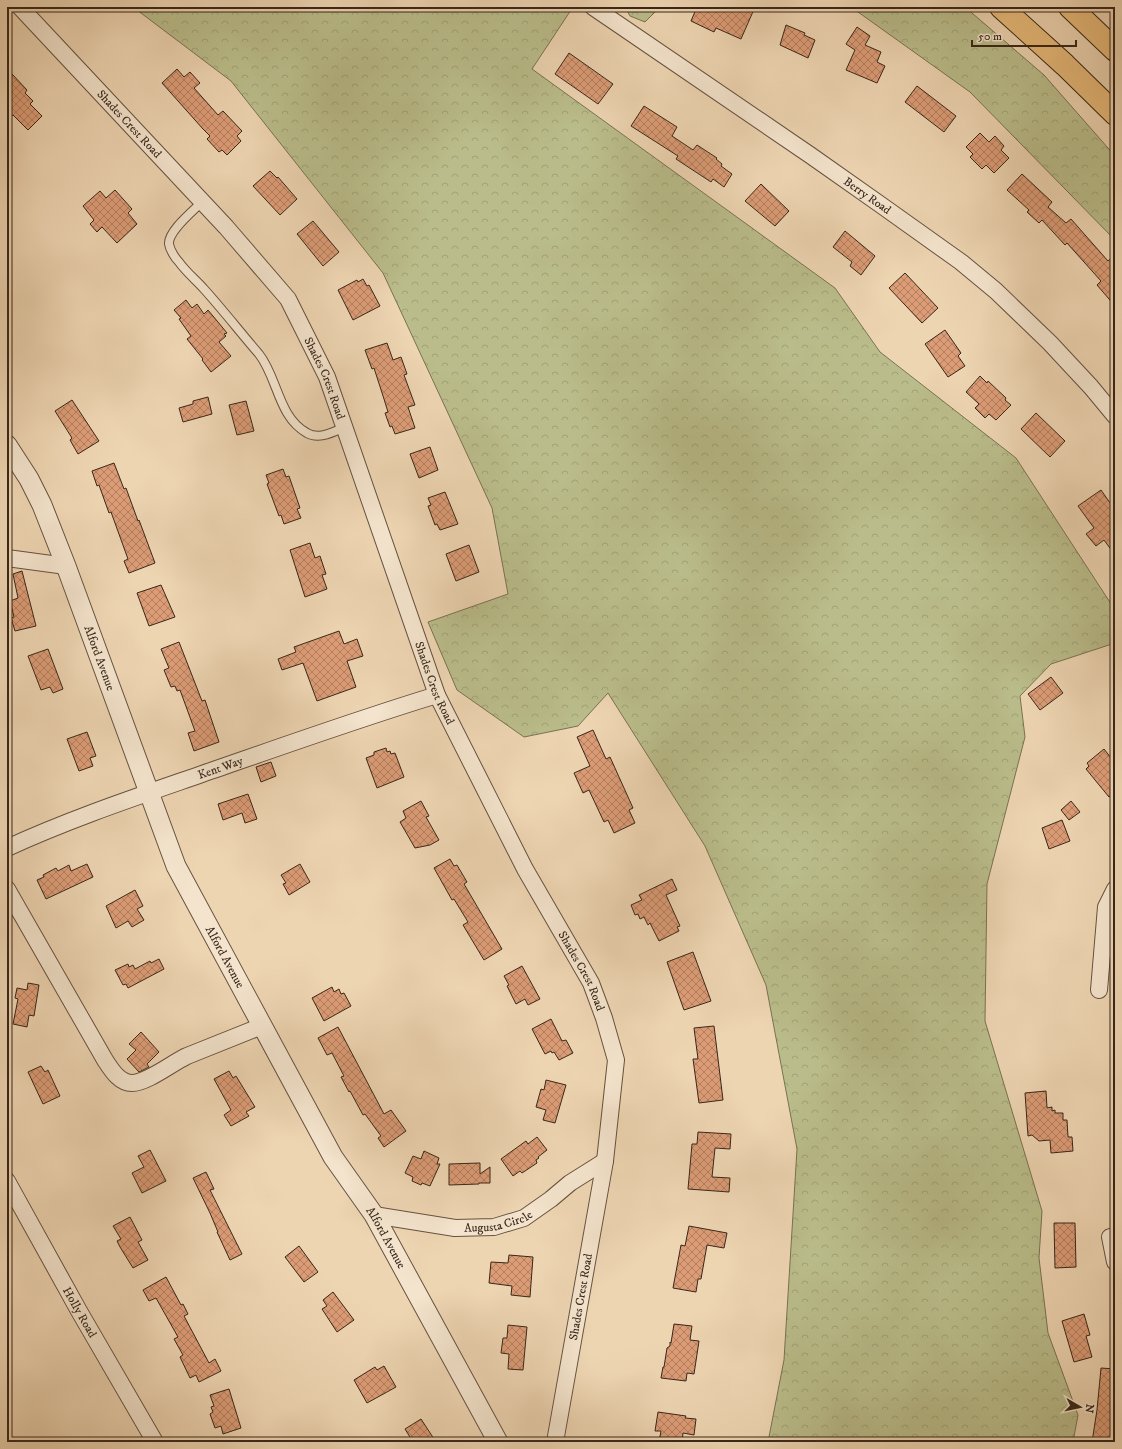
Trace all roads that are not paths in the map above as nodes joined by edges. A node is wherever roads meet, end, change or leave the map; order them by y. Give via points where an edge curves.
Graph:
1 (20, 7) edge
2 (1001, 7) edge
3 (1070, 7) edge
4 (597, 8) edge
5 (1115, 50) edge
6 (1115, 114) edge
7 (202, 202) junction
8 (1115, 416) edge
9 (344, 427) junction
10 (7, 445) edge
11 (7, 558) edge
12 (66, 566) junction
13 (437, 695) junction
14 (149, 793) junction
15 (7, 848) edge
16 (7, 889) edge
17 (1115, 889) edge
18 (1099, 990) dead end
19 (262, 1026) junction
20 (605, 1161) junction
21 (7, 1180) edge
22 (374, 1215) junction
23 (1110, 1237) dead end
24 (1115, 1262) edge
25 (155, 1442) edge
26 (498, 1442) edge
27 (555, 1442) edge

1 - 7 street, Shades Crest Road
2 - 6 highway
3 - 5 highway
4 - 8 street, Berry Road via 961,262 996,291 1050,343
7 - 9 street, Shades Crest Road via 288,299 327,377
7 - 9 lane via 171,235 169,243 178,262 260,356 270,371 287,414 298,426 308,434 323,436
9 - 13 street, Shades Crest Road
10 - 12 street, Alford Avenue via 42,505
11 - 12 street
12 - 14 street, Alford Avenue
13 - 14 street, Kent Way
13 - 20 street, Shades Crest Road via 525,869 591,982 604,1018 616,1060
14 - 15 street, Kent Way
14 - 19 street, Alford Avenue via 176,866
16 - 19 street via 105,1060 122,1080 140,1082 186,1057
17 - 18 street via 1106,907
19 - 22 street, Alford Avenue via 333,1157
20 - 22 street, Augusta Circle via 570,1183 524,1218 494,1227 455,1228
20 - 27 street, Shades Crest Road
21 - 25 street, Holly Road
22 - 26 street, Alford Avenue
23 - 24 street

